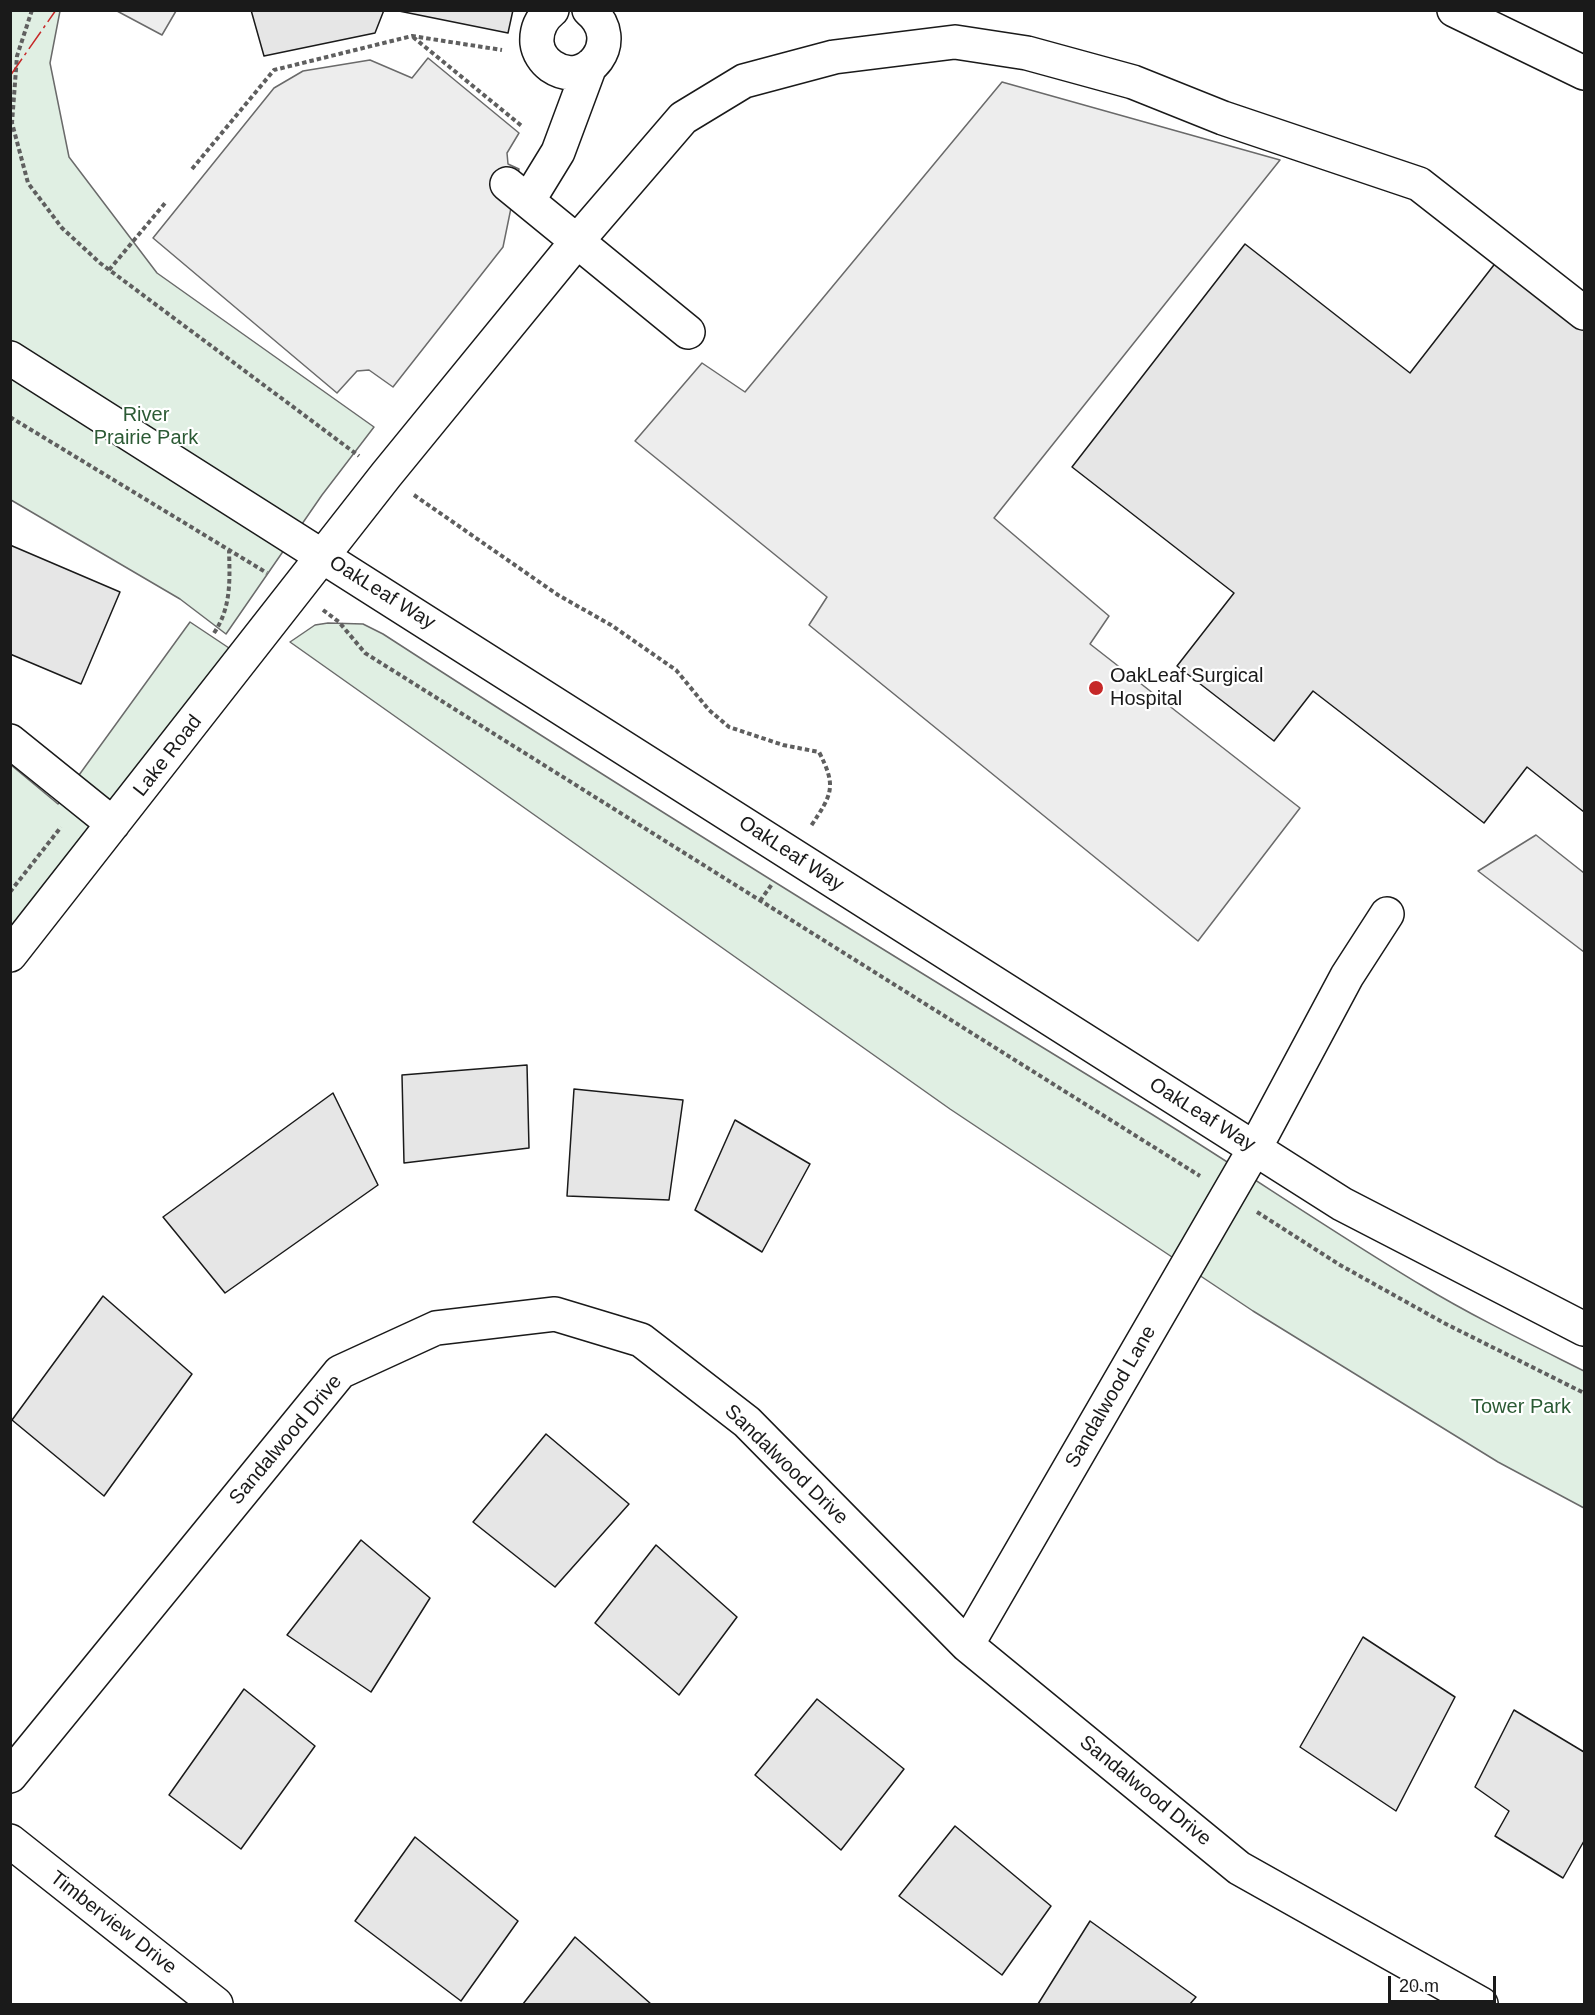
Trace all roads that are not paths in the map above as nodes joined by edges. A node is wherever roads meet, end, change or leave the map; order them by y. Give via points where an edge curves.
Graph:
1 (552, 10) edge
2 (590, 10) edge
3 (1454, 10) edge
4 (590, 66) junction
5 (1584, 73) edge
6 (578, 240) junction
7 (1584, 313) edge
8 (688, 332) dead end
9 (10, 358) edge
10 (324, 556) junction
11 (10, 741) edge
12 (113, 824) junction
13 (1386, 914) dead end
14 (10, 955) edge
15 (1255, 1148) junction
16 (1584, 1329) edge
17 (967, 1645) junction
18 (10, 1776) edge
19 (10, 1841) edge
20 (216, 2004) edge
21 (1481, 2004) edge

1 - 4 main road via 537,35 542,56 557,70 579,71
2 - 4 main road via 597,16 605,37 598,59
3 - 5 main road
4 - 6 main road via 558,152 518,192
6 - 7 main road, Lake Road via 683,118 744,81 834,57 955,42 1027,53 1133,82 1222,118 1419,184
6 - 8 main road
6 - 10 main road, Lake Road
9 - 10 main road, OakLeaf Way
10 - 12 main road, Lake Road
10 - 15 main road, OakLeaf Way
11 - 12 main road
12 - 14 main road, Lake Road
13 - 15 main road, Sandalwood Lane via 1347,976
15 - 16 main road, OakLeaf Way via 1342,1204
15 - 17 main road, Sandalwood Lane
17 - 18 main road, Sandalwood Drive via 747,1422 641,1340 555,1314 436,1328 340,1372
17 - 21 main road, Sandalwood Drive via 1239,1868
19 - 20 main road, Timberview Drive

